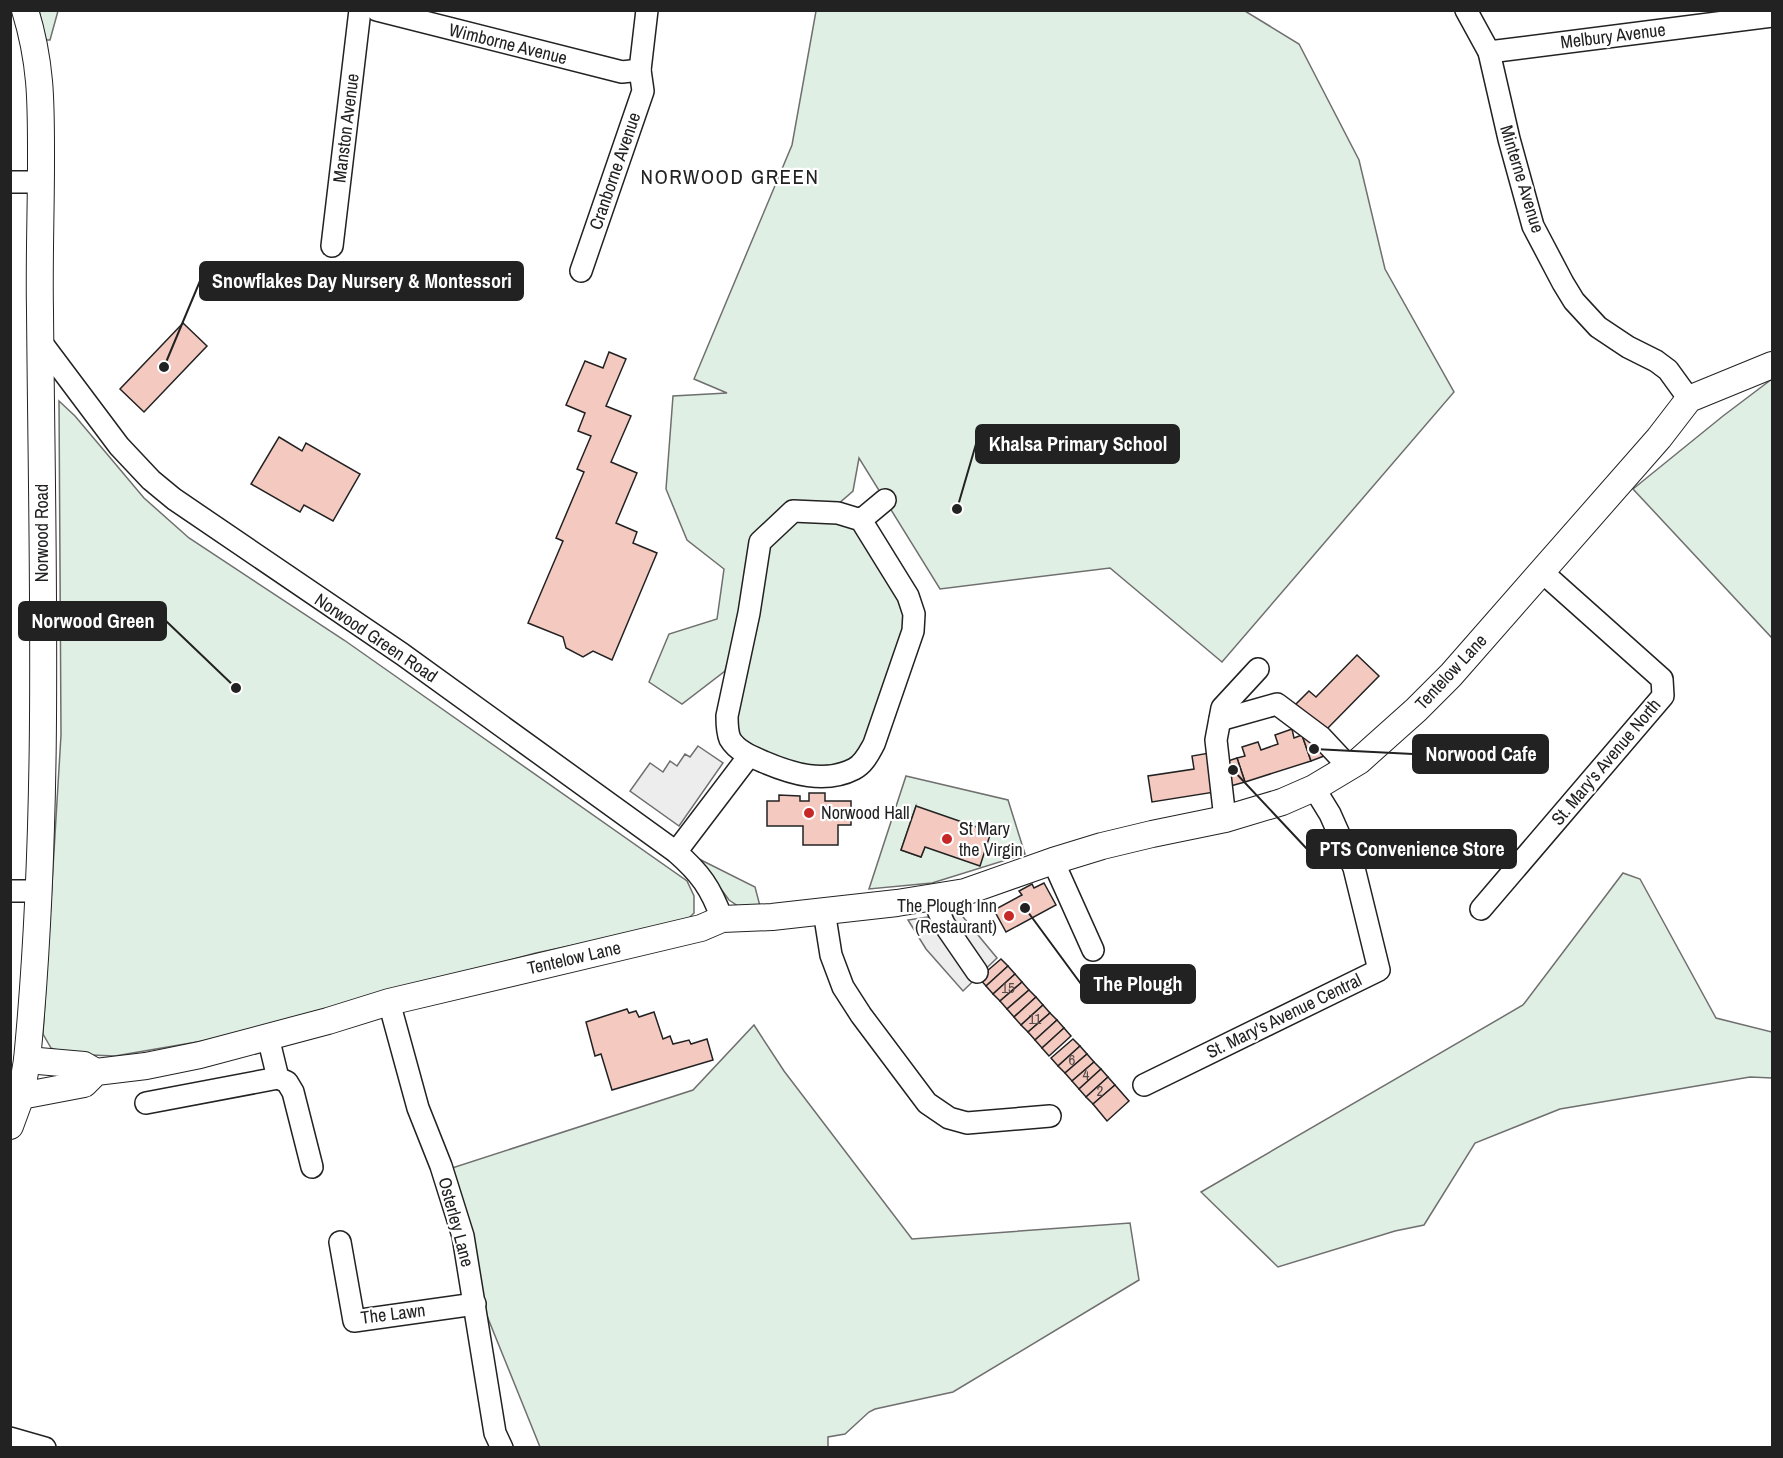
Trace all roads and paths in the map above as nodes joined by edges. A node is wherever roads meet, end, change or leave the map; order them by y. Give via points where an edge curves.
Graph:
1 (25, 10) edge
2 (360, 10) edge
3 (377, 10) edge
4 (647, 10) edge
5 (1466, 10) edge
6 (1773, 16) edge
7 (1490, 52) junction
8 (640, 70) junction
9 (10, 182) edge
10 (41, 182) junction
11 (332, 246) dead end
12 (581, 271) dead end
13 (41, 342) junction
14 (1773, 365) edge
15 (1689, 399) junction
16 (885, 500) dead end
17 (861, 520) junction
18 (1541, 571) junction
19 (1258, 669) dead end
20 (1220, 720) junction
21 (749, 756) junction
22 (1349, 767) junction
23 (1314, 788) junction
24 (1225, 819) junction
25 (675, 852) junction
26 (1053, 861) junction
27 (10, 891) edge
28 (38, 891) junction
29 (933, 898) junction
30 (1481, 909) dead end
31 (824, 911) junction
32 (722, 919) junction
33 (1093, 950) dead end
34 (977, 972) dead end
35 (389, 1002) junction
36 (268, 1037) junction
37 (27, 1060) junction
38 (96, 1072) junction
39 (278, 1078) junction
40 (1144, 1085) dead end
41 (21, 1096) junction
42 (146, 1103) dead end
43 (1050, 1116) dead end
44 (10, 1126) edge
45 (312, 1167) dead end
46 (340, 1242) dead end
47 (475, 1304) junction
48 (10, 1438) edge
49 (45, 1448) edge
50 (502, 1448) edge

1 - 10 main road, Norwood Road via 39,64
2 - 11 street, Manston Avenue
3 - 8 street, Wimborne Avenue via 622,72
4 - 8 street, Cranborne Avenue
5 - 7 street, Minterne Avenue
6 - 7 street, Melbury Avenue
7 - 15 street, Minterne Avenue via 1533,226 1563,283 1598,327 1668,370
8 - 12 street, Cranborne Avenue via 643,91
9 - 10 street
10 - 13 main road, Norwood Road
13 - 25 street, Norwood Green Road via 118,446 174,499 402,654
13 - 28 main road, Norwood Road via 43,737
14 - 15 main road
15 - 18 main road, Tentelow Lane
16 - 17 street
17 - 21 street via 838,513 793,511 760,542 727,716 730,738
17 - 21 street via 908,596 914,614 914,631 874,744 856,769 839,775 793,774
18 - 22 main road, Tentelow Lane via 1451,675
18 - 30 street, St. Mary's Avenue North via 1662,679 1663,696
19 - 20 street via 1222,708
20 - 22 street via 1277,704 1321,737
20 - 24 street via 1216,740
21 - 25 street via 699,809
22 - 23 main road, Tentelow Lane
23 - 24 main road, Tentelow Lane
23 - 40 street, St. Mary's Avenue Central via 1354,868 1379,970
24 - 26 main road, Tentelow Lane
25 - 32 street, Norwood Green Road via 702,878
26 - 29 main road, Tentelow Lane via 980,887
26 - 33 street
27 - 28 street
28 - 37 main road, Norwood Road
29 - 31 main road, Tentelow Lane
29 - 34 street via 944,924
31 - 32 main road, Tentelow Lane
31 - 43 street via 831,955 843,987 927,1103 949,1118 967,1123
32 - 35 main road, Tentelow Lane via 701,928
35 - 36 main road, Tentelow Lane
35 - 47 street, Osterley Lane via 418,1108 463,1236
36 - 38 main road, Tentelow Lane via 146,1066
36 - 39 street
37 - 38 main road, Tentelow Lane via 84,1065
37 - 41 main road, Norwood Road
38 - 41 main road, Tentelow Lane via 84,1084
39 - 42 street
39 - 45 street via 287,1082 293,1092
41 - 44 main road, Norwood Road
46 - 47 street, The Lawn via 354,1321
47 - 50 street, Osterley Lane via 495,1433
48 - 49 street

